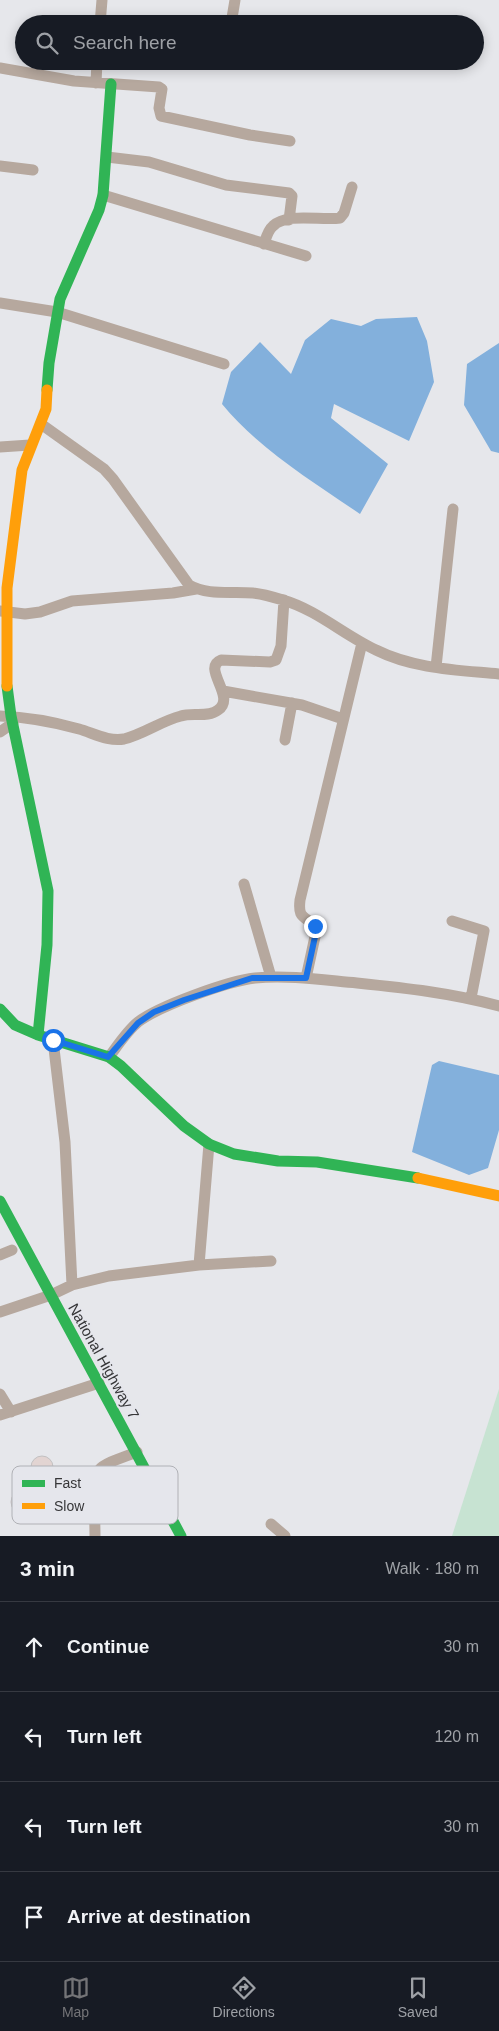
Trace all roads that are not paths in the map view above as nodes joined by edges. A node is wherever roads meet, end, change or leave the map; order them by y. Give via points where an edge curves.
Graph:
1 (102, 0) edge
2 (234, 0) edge
3 (101, 15) edge
4 (232, 15) edge
5 (0, 68) edge
6 (97, 70) edge
7 (96, 83) junction
8 (111, 84) junction
9 (290, 141) dead end
10 (106, 157) junction
11 (0, 166) edge
12 (33, 170) dead end
13 (352, 187) dead end
14 (103, 195) junction
15 (290, 220) junction
16 (264, 244) junction
17 (306, 256) dead end
18 (0, 303) edge
19 (57, 312) junction
20 (224, 364) dead end
21 (41, 424) junction
22 (30, 445) junction
23 (0, 447) edge
24 (453, 509) dead end
25 (196, 589) junction
26 (284, 600) junction
27 (3, 611) edge
28 (362, 643) junction
29 (436, 667) junction
30 (499, 674) edge
31 (222, 691) junction
32 (292, 703) junction
33 (8, 719) edge
34 (343, 719) junction
35 (0, 732) edge
36 (285, 740) dead end
37 (244, 884) dead end
38 (452, 921) dead end
39 (271, 977) junction
40 (306, 978) junction
41 (471, 998) junction
42 (499, 1006) edge
43 (0, 1010) edge
44 (38, 1035) junction
45 (53, 1040) junction
46 (108, 1057) junction
47 (209, 1144) junction
48 (499, 1196) edge
49 (0, 1201) edge
50 (12, 1250) dead end
51 (0, 1255) edge
52 (271, 1262) dead end
53 (199, 1264) junction
54 (72, 1285) junction
55 (51, 1295) junction
56 (0, 1312) edge
57 (99, 1383) junction
58 (0, 1394) edge
59 (6, 1413) edge
60 (137, 1452) junction
61 (105, 1466) edge
62 (144, 1466) edge
63 (175, 1524) edge
64 (271, 1524) dead end
65 (181, 1536) edge
66 (285, 1536) edge

1 - 3 street
2 - 4 street
5 - 7 street via 50,79
6 - 7 street
7 - 8 street
8 - 9 street via 159,86 162,94 159,112 172,120
8 - 10 street
10 - 14 street
10 - 15 street via 149,162 226,185 288,193 292,196
11 - 12 street
13 - 15 street via 340,218
14 - 16 street
14 - 19 street
15 - 16 street via 274,224
16 - 17 street
18 - 19 street
19 - 20 street
19 - 21 street via 46,409
21 - 22 street
21 - 25 street via 104,469
22 - 23 street
22 - 27 street via 22,470
24 - 29 street
25 - 26 street via 254,593
25 - 27 street via 72,602 40,612
26 - 28 street
26 - 31 street via 281,646 276,660 216,661 215,672
27 - 33 street
28 - 29 street via 401,660
28 - 34 street
29 - 30 street
31 - 32 street
31 - 33 street via 223,702 216,712 171,718 123,739
32 - 34 street
32 - 36 street
33 - 35 street
33 - 44 street via 48,891 44,988
34 - 40 street via 300,900 302,918 315,926 316,932
37 - 39 street
38 - 41 street via 484,931
39 - 40 street
39 - 46 street via 252,978 154,1012 138,1023
40 - 41 street
41 - 42 street
43 - 44 street via 15,1025
44 - 45 street
45 - 46 street
45 - 54 street via 66,1142
46 - 47 street via 184,1126
47 - 48 street via 234,1154 362,1168
47 - 53 street
49 - 55 street, National Highway 7
50 - 51 street
52 - 53 street
53 - 54 street via 109,1276
54 - 55 street
55 - 56 street
55 - 57 street, National Highway 7
57 - 59 street
57 - 60 street, National Highway 7
58 - 59 street
60 - 61 street
60 - 62 street, National Highway 7
63 - 65 street, National Highway 7
64 - 66 street

